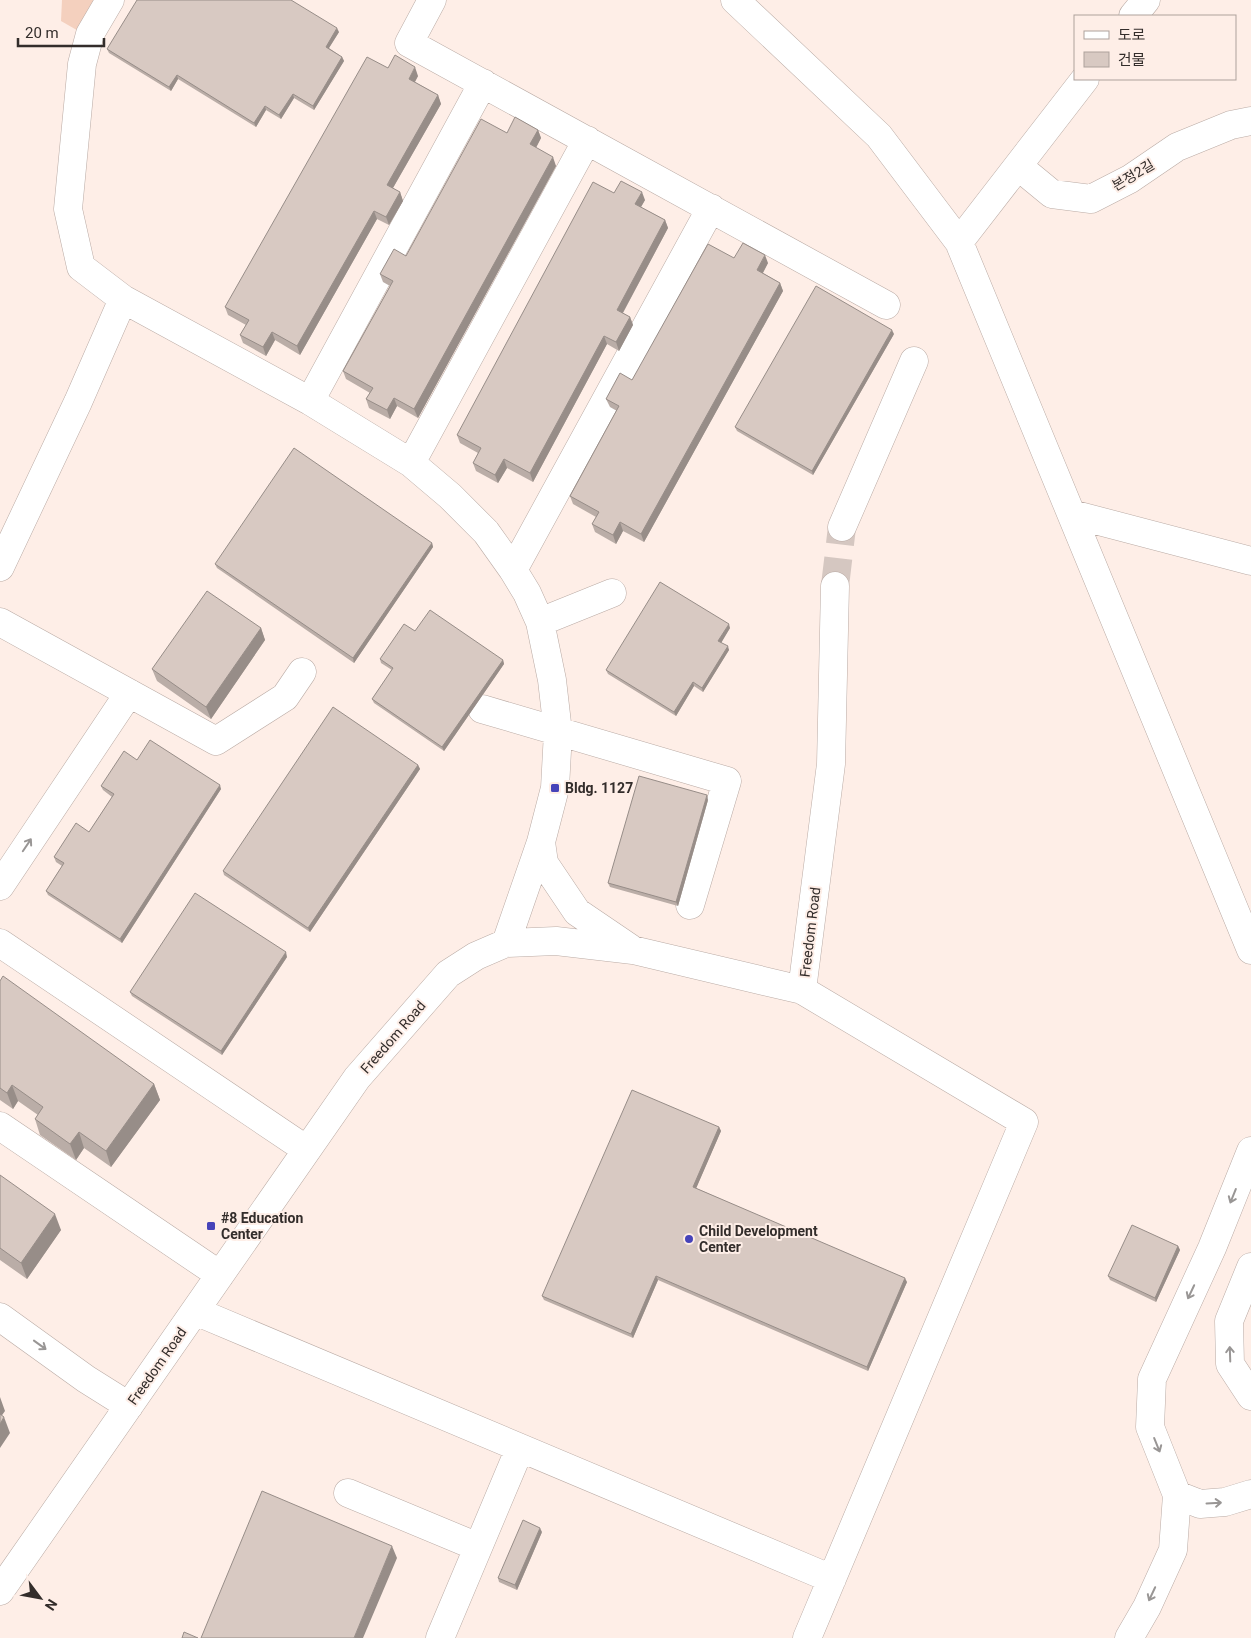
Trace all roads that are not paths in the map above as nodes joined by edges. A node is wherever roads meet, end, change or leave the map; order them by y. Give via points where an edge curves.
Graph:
1 (110, 0) edge
2 (432, 0) edge
3 (735, 0) edge
4 (1146, 0) edge
5 (1134, 15) edge
6 (1084, 80) edge
7 (483, 83) junction
8 (1251, 121) edge
9 (587, 140) junction
10 (1018, 166) junction
11 (711, 208) junction
12 (959, 242) junction
13 (123, 299) junction
14 (886, 305) dead end
15 (914, 361) dead end
16 (310, 401) junction
17 (411, 462) junction
18 (1072, 514) junction
19 (842, 527) tunnel mouth
20 (1251, 561) edge
21 (0, 567) edge
22 (513, 570) junction
23 (835, 586) tunnel mouth
24 (612, 593) dead end
25 (0, 622) edge
26 (540, 622) junction
27 (302, 672) dead end
28 (129, 693) junction
29 (482, 709) dead end
30 (558, 732) junction
31 (541, 842) junction
32 (0, 886) edge
33 (690, 905) dead end
34 (0, 943) edge
35 (506, 943) junction
36 (633, 950) junction
37 (1251, 950) edge
38 (802, 990) junction
39 (0, 1126) edge
40 (307, 1150) junction
41 (1251, 1150) edge
42 (1251, 1267) edge
43 (220, 1275) junction
44 (195, 1311) junction
45 (0, 1317) edge
46 (1251, 1396) edge
47 (129, 1406) junction
48 (520, 1448) junction
49 (348, 1493) dead end
50 (1251, 1494) edge
51 (1177, 1495) junction
52 (478, 1547) junction
53 (832, 1579) junction
54 (0, 1591) edge
55 (440, 1638) edge
56 (807, 1638) edge
57 (1129, 1638) edge

1 - 13 street via 90,34 82,64 68,209 80,267
2 - 7 street via 409,43
3 - 12 street via 879,136
4 - 5 street
6 - 10 street
7 - 9 street
7 - 16 street
8 - 10 street, 본정2길 via 1231,125 1177,147 1130,179 1091,199 1052,194
9 - 11 street
9 - 17 street
10 - 12 street
11 - 14 street
11 - 22 street
12 - 18 street
13 - 16 street
13 - 21 street
15 - 19 street
16 - 17 street
17 - 22 street via 486,532
18 - 20 street
18 - 37 street
22 - 26 street
23 - 38 street, Freedom Road via 831,764
24 - 26 street
25 - 28 street
26 - 30 street
27 - 28 street via 285,697 216,741
32 -> 28 street
29 - 30 street
30 - 31 street via 555,788
30 - 33 street via 727,781
31 - 35 street
31 - 36 street via 544,863 577,912
34 - 40 street
35 - 36 street, Freedom Road via 556,941
35 - 40 street, Freedom Road via 476,956 448,974 357,1078
36 - 38 street, Freedom Road
38 - 53 street via 1024,1122
39 - 43 street
40 - 43 street, Freedom Road
41 -> 51 street via 1212,1248 1152,1379 1150,1428
46 -> 42 street via 1230,1364 1229,1321
43 - 44 street, Freedom Road
44 - 47 street, Freedom Road
44 - 48 street
45 -> 47 street
47 - 54 street, Freedom Road
48 - 52 street
48 - 53 street
49 - 52 street
51 -> 50 street via 1200,1504 1225,1502
51 -> 57 street via 1173,1550
52 - 55 street
53 - 56 street

